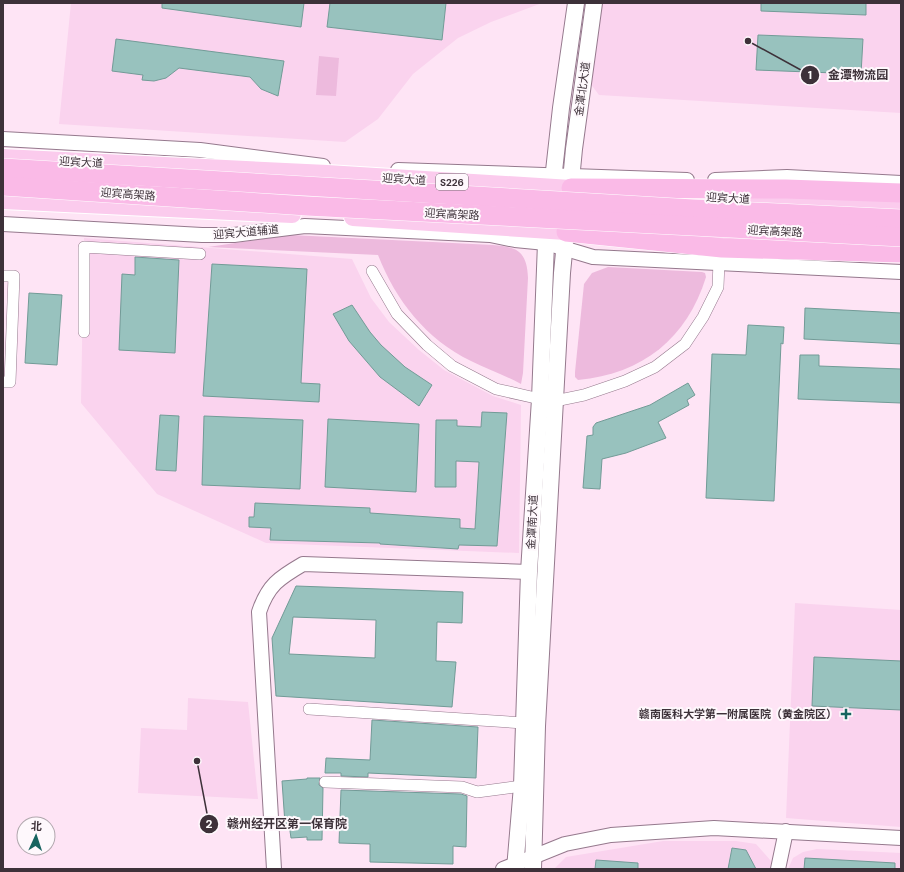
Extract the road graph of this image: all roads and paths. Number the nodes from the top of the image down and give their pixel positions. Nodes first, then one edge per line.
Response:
1 (576, 3) edge
2 (594, 3) edge
3 (3, 139) edge
4 (3, 158) edge
5 (3, 168) edge
6 (562, 181) junction
7 (901, 183) edge
8 (3, 186) edge
9 (901, 193) edge
10 (3, 200) edge
11 (901, 207) edge
12 (901, 219) edge
13 (3, 224) edge
14 (546, 237) junction
15 (901, 237) edge
16 (566, 240) junction
17 (901, 246) edge
18 (901, 253) edge
19 (200, 254) dead end
20 (720, 255) junction
21 (372, 271) dead end
22 (901, 272) edge
23 (3, 276) edge
24 (84, 332) dead end
25 (3, 382) edge
26 (547, 400) junction
27 (529, 572) junction
28 (309, 710) dead end
29 (524, 723) junction
30 (325, 782) dead end
31 (522, 786) junction
32 (786, 831) junction
33 (901, 838) edge
34 (533, 863) edge
35 (511, 867) edge
36 (274, 869) edge
37 (778, 869) edge

1 - 6 main road, 金潭北大道
2 - 6 main road, 金潭北大道
3 - 6 street
4 - 6 main road, 迎宾大道 / S226
5 - 12 highway, 迎宾高架路, bridge
6 - 7 street
6 - 9 highway
6 - 11 main road, 迎宾大道 / S226
6 - 14 main road, 金潭南大道
6 - 16 main road, 金潭南大道
8 - 15 highway, 迎宾高架路, bridge
10 - 14 main road
13 - 14 street, 迎宾大道辅道
14 - 16 main road
14 - 26 main road, 金潭南大道
16 - 17 main road
16 - 20 highway
16 - 26 main road, 金潭南大道
18 - 20 highway
19 - 24 street
20 - 22 street
20 - 26 street
21 - 26 street
23 - 25 street
26 - 27 main road, 金潭南大道
26 - 34 main road, 金潭南大道
27 - 29 main road, 金潭南大道
27 - 36 street
28 - 29 street
29 - 31 main road, 金潭南大道
30 - 31 street
31 - 35 main road, 金潭南大道
32 - 33 street
32 - 34 street
32 - 37 street
34 - 35 street

